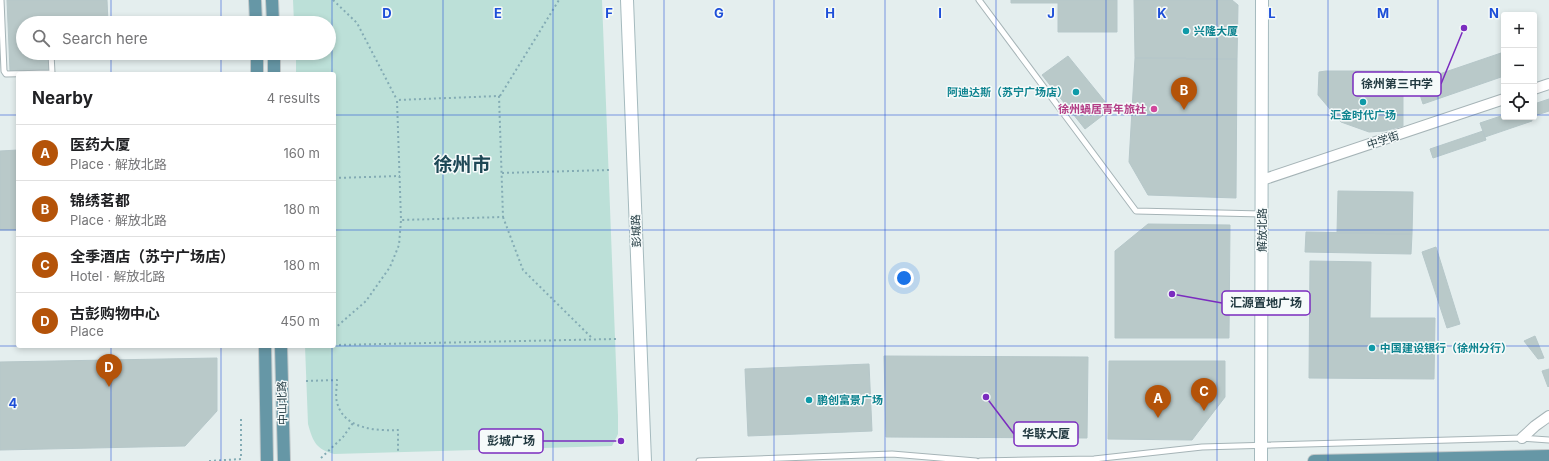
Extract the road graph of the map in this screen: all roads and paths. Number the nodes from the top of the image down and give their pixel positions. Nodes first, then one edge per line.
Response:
1 (1, 0) edge
2 (255, 0) edge
3 (272, 0) edge
4 (333, 0) edge
5 (559, 0) edge
6 (627, 0) edge
7 (979, 0) edge
8 (1262, 0) edge
9 (256, 16) edge
10 (273, 16) edge
11 (51, 60) edge
12 (256, 60) edge
13 (274, 60) edge
14 (52, 72) edge
15 (257, 72) edge
16 (274, 72) edge
17 (16, 74) edge
18 (1549, 84) edge
19 (1537, 88) edge
20 (499, 96) junction
21 (397, 100) junction
22 (1501, 100) edge
23 (609, 170) dead end
24 (502, 173) junction
25 (400, 176) junction
26 (336, 178) edge
27 (1262, 180) junction
28 (1262, 214) junction
29 (503, 217) junction
30 (401, 220) junction
31 (336, 327) edge
32 (593, 339) junction
33 (616, 339) dead end
34 (336, 345) edge
35 (265, 348) edge
36 (281, 348) edge
37 (306, 381) dead end
38 (1549, 416) edge
39 (241, 417) dead end
40 (353, 423) junction
41 (1522, 438) junction
42 (1549, 440) edge
43 (1261, 445) junction
44 (398, 452) dead end
45 (1549, 456) edge
46 (321, 458) dead end
47 (209, 461) edge
48 (267, 461) edge
49 (284, 461) edge
50 (646, 461) edge
51 (699, 461) edge
52 (976, 461) edge
53 (980, 461) edge
54 (1261, 461) edge
55 (1314, 461) edge

1 - 17 lane
2 - 9 main road
3 - 10 main road
4 - 21 path
5 - 20 path
6 - 50 main road, 彭城路
7 - 28 lane
8 - 27 main road, 解放北路
11 - 14 lane
12 - 15 main road
13 - 16 main road
18 - 19 street
20 - 21 path
20 - 24 path
21 - 25 path
22 - 27 street, 中学街
23 - 24 path
24 - 29 path
25 - 26 path
25 - 30 path
27 - 28 main road, 解放北路
28 - 43 main road, 解放北路
29 - 30 path
29 - 32 path
30 - 31 path
32 - 33 path
32 - 34 path
35 - 48 main road, 中山北路
36 - 49 main road, 中山北路
37 - 40 path
38 - 41 street
39 - 47 path
40 - 44 path
40 - 46 path
41 - 42 lane
41 - 43 lane
43 - 53 lane
43 - 54 main road, 解放北路
45 - 55 main road
51 - 52 lane

